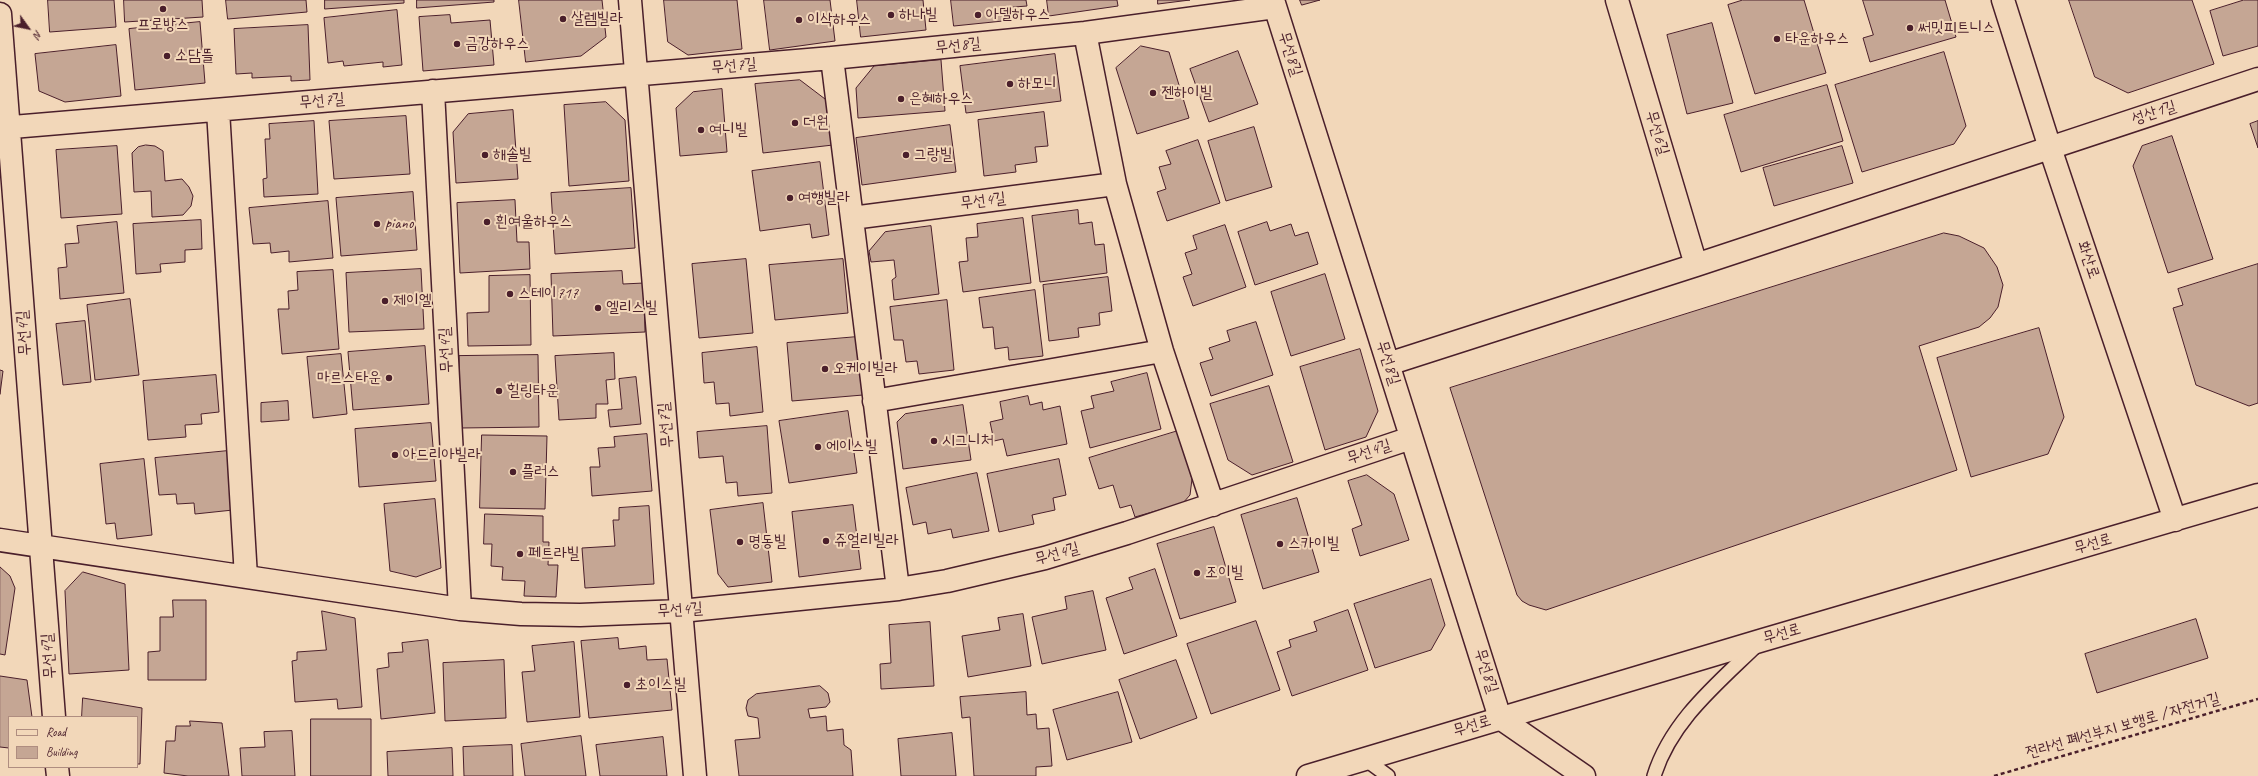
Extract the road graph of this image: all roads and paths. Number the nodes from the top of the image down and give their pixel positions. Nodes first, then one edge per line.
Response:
1 (630, 0) edge
2 (1617, 0) edge
3 (2003, 0) edge
4 (1274, 4) edge
5 (0, 14) edge
6 (1085, 34) junction
7 (832, 58) junction
8 (636, 74) junction
9 (2258, 79) edge
10 (433, 91) junction
11 (218, 110) junction
12 (4, 128) edge
13 (2050, 148) junction
14 (1115, 184) junction
15 (852, 218) junction
16 (1696, 265) junction
17 (1162, 351) junction
18 (1388, 364) junction
19 (874, 400) junction
20 (1412, 438) junction
21 (2258, 495) edge
22 (1213, 505) junction
23 (2175, 520) junction
24 (0, 540) edge
25 (40, 547) junction
26 (246, 577) junction
27 (898, 589) junction
28 (460, 609) junction
29 (681, 611) junction
30 (1762, 640) junction
31 (2258, 699) edge
32 (54, 716) edge
33 (1500, 718) junction
34 (1365, 759) junction
35 (694, 776) edge
36 (1308, 776) edge
37 (1388, 776) edge
38 (1584, 776) edge
39 (1654, 776) edge
40 (1994, 776) edge

1 - 8 street, 무선7길
2 - 16 street, 무선6길
3 - 13 street, 화산로
4 - 6 street, 무선8길
4 - 18 street, 무선8길
5 - 12 street, 무선4길
6 - 7 street, 무선8길
6 - 14 street
7 - 8 street, 무선7길
7 - 15 street
8 - 10 street, 무선7길
8 - 29 street, 무선7길
9 - 13 street, 성산1길
10 - 11 street, 무선7길
10 - 28 street, 무선4길
11 - 12 street, 무선7길
11 - 26 street
12 - 25 street, 무선4길
13 - 16 street, 성산1길
13 - 23 street, 화산로
14 - 15 street, 무선4길
14 - 17 street
15 - 19 street
16 - 18 street, 성산1길
17 - 19 street
17 - 22 street
18 - 20 street, 무선8길
19 - 27 street
20 - 22 street, 무선4길
20 - 33 street, 무선8길
21 - 23 street, 무선로
22 - 27 street, 무선4길
23 - 30 street, 무선로
24 - 25 street, 무선4길
25 - 26 street, 무선4길
25 - 32 street, 무선4길
26 - 28 street, 무선4길
27 - 29 street, 무선4길
28 - 29 street, 무선4길
29 - 35 street, 무선7길
30 - 33 street, 무선로
30 - 39 lane
31 - 40 path, 전라선 폐선부지 보행로 / 자전거길
33 - 34 street, 무선로
33 - 38 street
34 - 36 street, 무선로
34 - 37 lane

